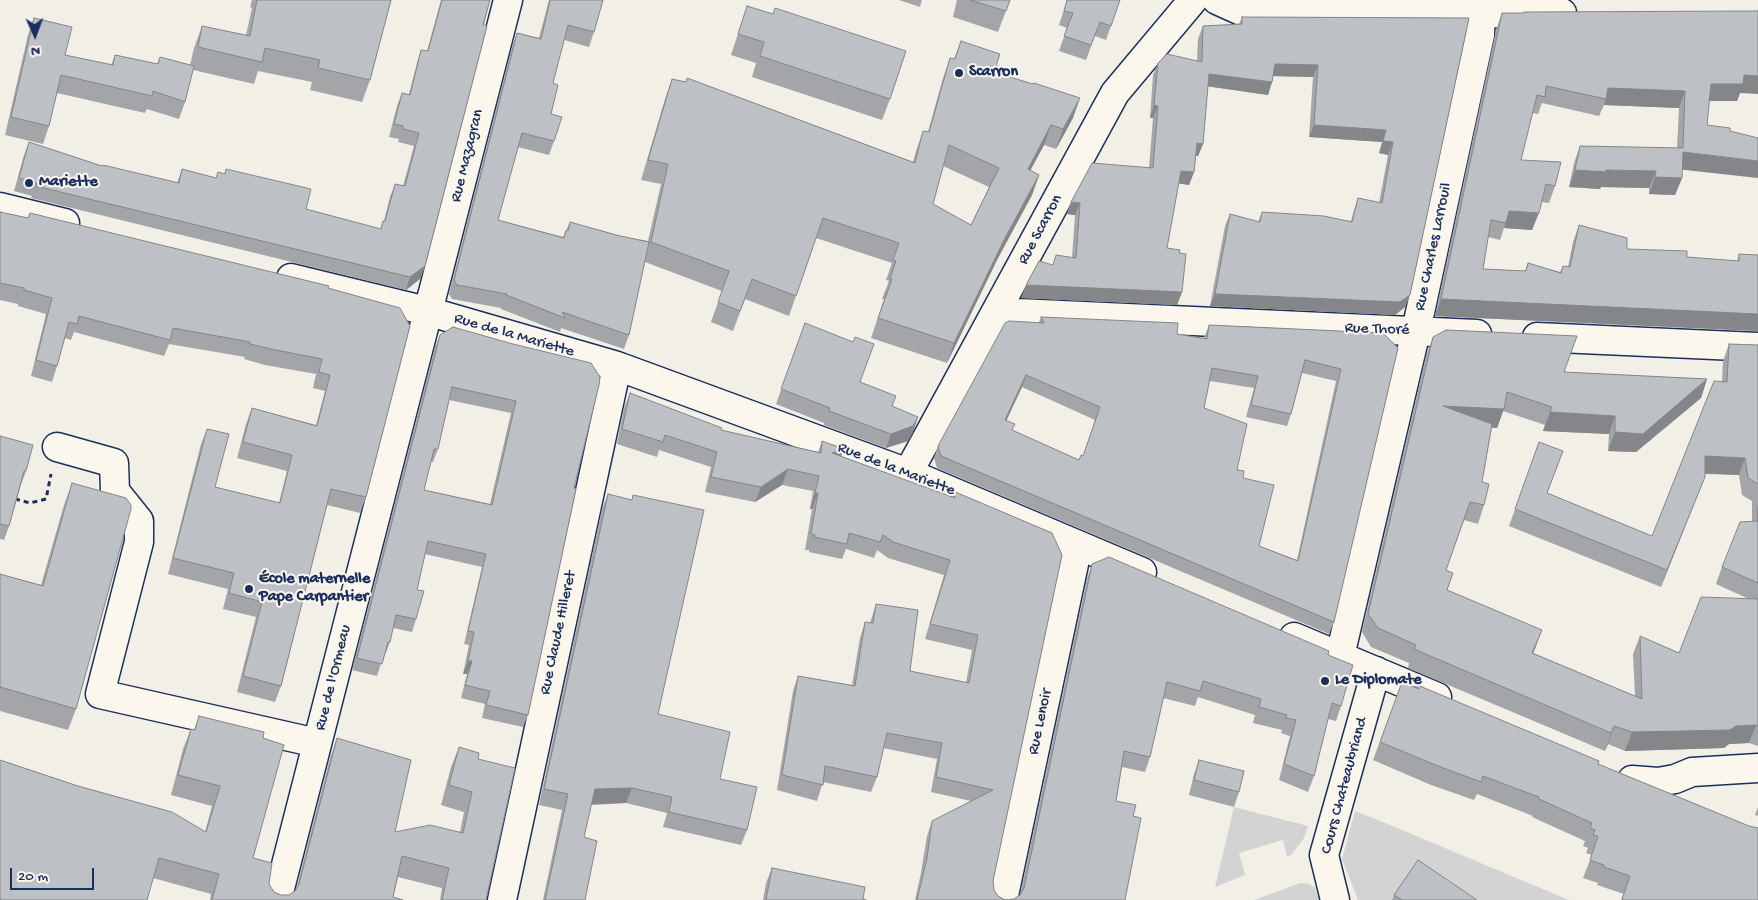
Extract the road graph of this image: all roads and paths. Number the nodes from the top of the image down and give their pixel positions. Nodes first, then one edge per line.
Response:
1 (508, 0) edge
2 (1193, 0) edge
3 (1216, 0) edge
4 (1583, 12) edge
5 (1481, 13) junction
6 (0, 207) edge
7 (87, 228) edge
8 (271, 273) edge
9 (427, 311) junction
10 (996, 312) junction
11 (1416, 331) junction
12 (1758, 347) edge
13 (617, 366) junction
14 (57, 447) joint
15 (908, 473) junction
16 (15, 499) edge
17 (1078, 545) junction
18 (1160, 580) edge
19 (1271, 627) edge
20 (1340, 656) junction
21 (1376, 671) junction
22 (1459, 707) edge
23 (318, 743) junction
24 (1758, 768) edge
25 (1683, 802) edge
26 (278, 900) edge
27 (502, 900) edge
28 (1004, 900) edge
29 (1334, 900) edge

1 - 9 street, Rue Mazagran
2 - 10 street, Rue Scarron
3 - 5 street
4 - 5 street
5 - 11 street, Rue Charles Larrouil
6 - 7 street
8 - 9 street, Rue de la Mariette
9 - 13 street, Rue de la Mariette
9 - 23 street, Rue de l'Ormeau
10 - 11 street, Rue Thoré
10 - 15 street, Rue Scarron
11 - 12 street, Rue Thoré
11 - 20 street, Rue Charles Larrouil
13 - 15 street, Rue de la Mariette
13 - 27 street, Rue Claude Hilleret
14 - 16 path
14 - 23 street
15 - 17 street, Rue de la Mariette
17 - 18 street, Rue de la Mariette
17 - 28 street, Rue Lenoir
19 - 20 street
20 - 21 street
21 - 22 street
21 - 29 street, Cours Chateaubriand
23 - 26 street, Rue de l'Ormeau
24 - 25 street

